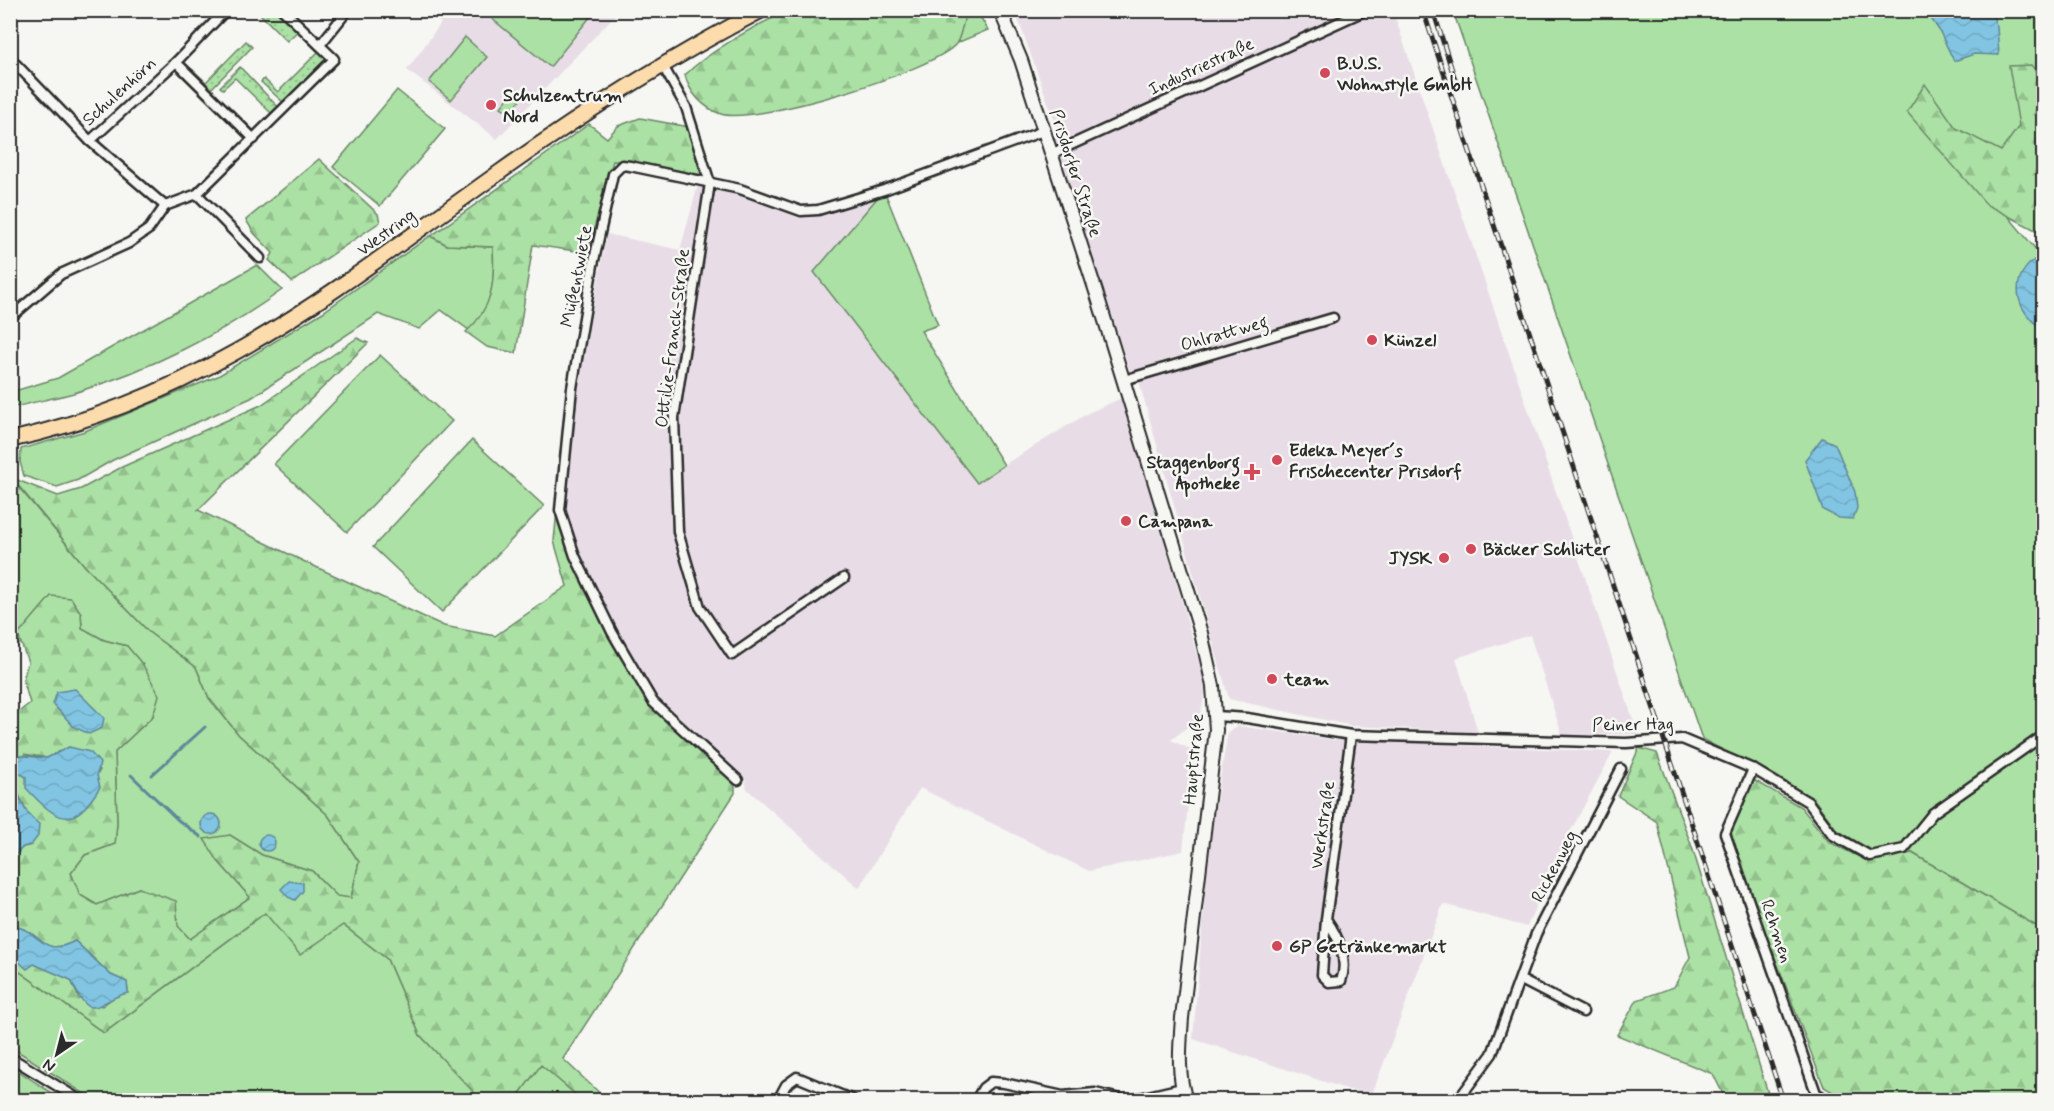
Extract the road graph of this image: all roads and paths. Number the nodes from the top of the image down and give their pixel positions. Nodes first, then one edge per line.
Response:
1 (226, 10) edge
2 (283, 10) edge
3 (348, 10) edge
4 (762, 10) edge
5 (995, 10) edge
6 (1000, 10) edge
7 (1366, 10) edge
8 (1009, 31) junction
9 (320, 45) junction
10 (10, 58) edge
11 (176, 62) junction
12 (663, 66) junction
13 (1043, 131) junction
14 (254, 139) junction
15 (90, 141) junction
16 (1051, 154) junction
17 (710, 183) junction
18 (197, 194) junction
19 (165, 206) junction
20 (260, 258) dead end
21 (10, 318) edge
22 (1333, 318) dead end
23 (1107, 326) joint
24 (1124, 380) junction
25 (10, 440) edge
26 (843, 578) dead end
27 (1216, 716) junction
28 (1351, 735) junction
29 (2043, 735) edge
30 (1621, 769) dead end
31 (1753, 769) junction
32 (738, 780) dead end
33 (1326, 919) junction
34 (1521, 980) junction
35 (1583, 1012) dead end
36 (10, 1058) edge
37 (1182, 1088) junction
38 (80, 1101) edge
39 (778, 1101) edge
40 (853, 1101) edge
41 (976, 1101) edge
42 (1124, 1101) edge
43 (1131, 1101) edge
44 (1186, 1101) edge
45 (1458, 1101) edge
46 (1827, 1101) edge

1 - 11 street, Schulenhörn
2 - 9 street
3 - 9 street
4 - 12 main road, Westring
5 - 8 main road, Prisdorfer Straße
6 - 8 main road, Prisdorfer Straße
7 - 16 street, Industriestraße
8 - 13 main road, Prisdorfer Straße
9 - 14 street
10 - 15 street, Schulenhörn
11 - 14 street
11 - 15 street, Schulenhörn
12 - 17 street, Ottilie-Franck-Straße
12 - 25 main road, Westring
13 - 16 main road, Prisdorfer Straße
13 - 17 street, Müßentwiete
14 - 18 street
15 - 19 street
16 - 23 main road, Prisdorfer Straße
17 - 26 street, Ottilie-Franck-Straße
17 - 32 street, Müßentwiete
18 - 19 street
18 - 20 street
19 - 21 street
22 - 24 street, Ohlrattweg
23 - 24 main road, Hauptstraße
24 - 27 main road, Hauptstraße
27 - 28 street, Peiner Hag
27 - 37 main road, Hauptstraße
28 - 31 street, Peiner Hag
28 - 33 street, Werkstraße
29 - 31 street, Peiner Hag
30 - 34 street, Rickenweg
31 - 46 street, Rehmen
33 - 33 street, Werkstraße
34 - 35 street
34 - 45 street, Rickenweg
36 - 38 street
37 - 43 street
37 - 44 main road, Hauptstraße
39 - 40 street
41 - 42 street

